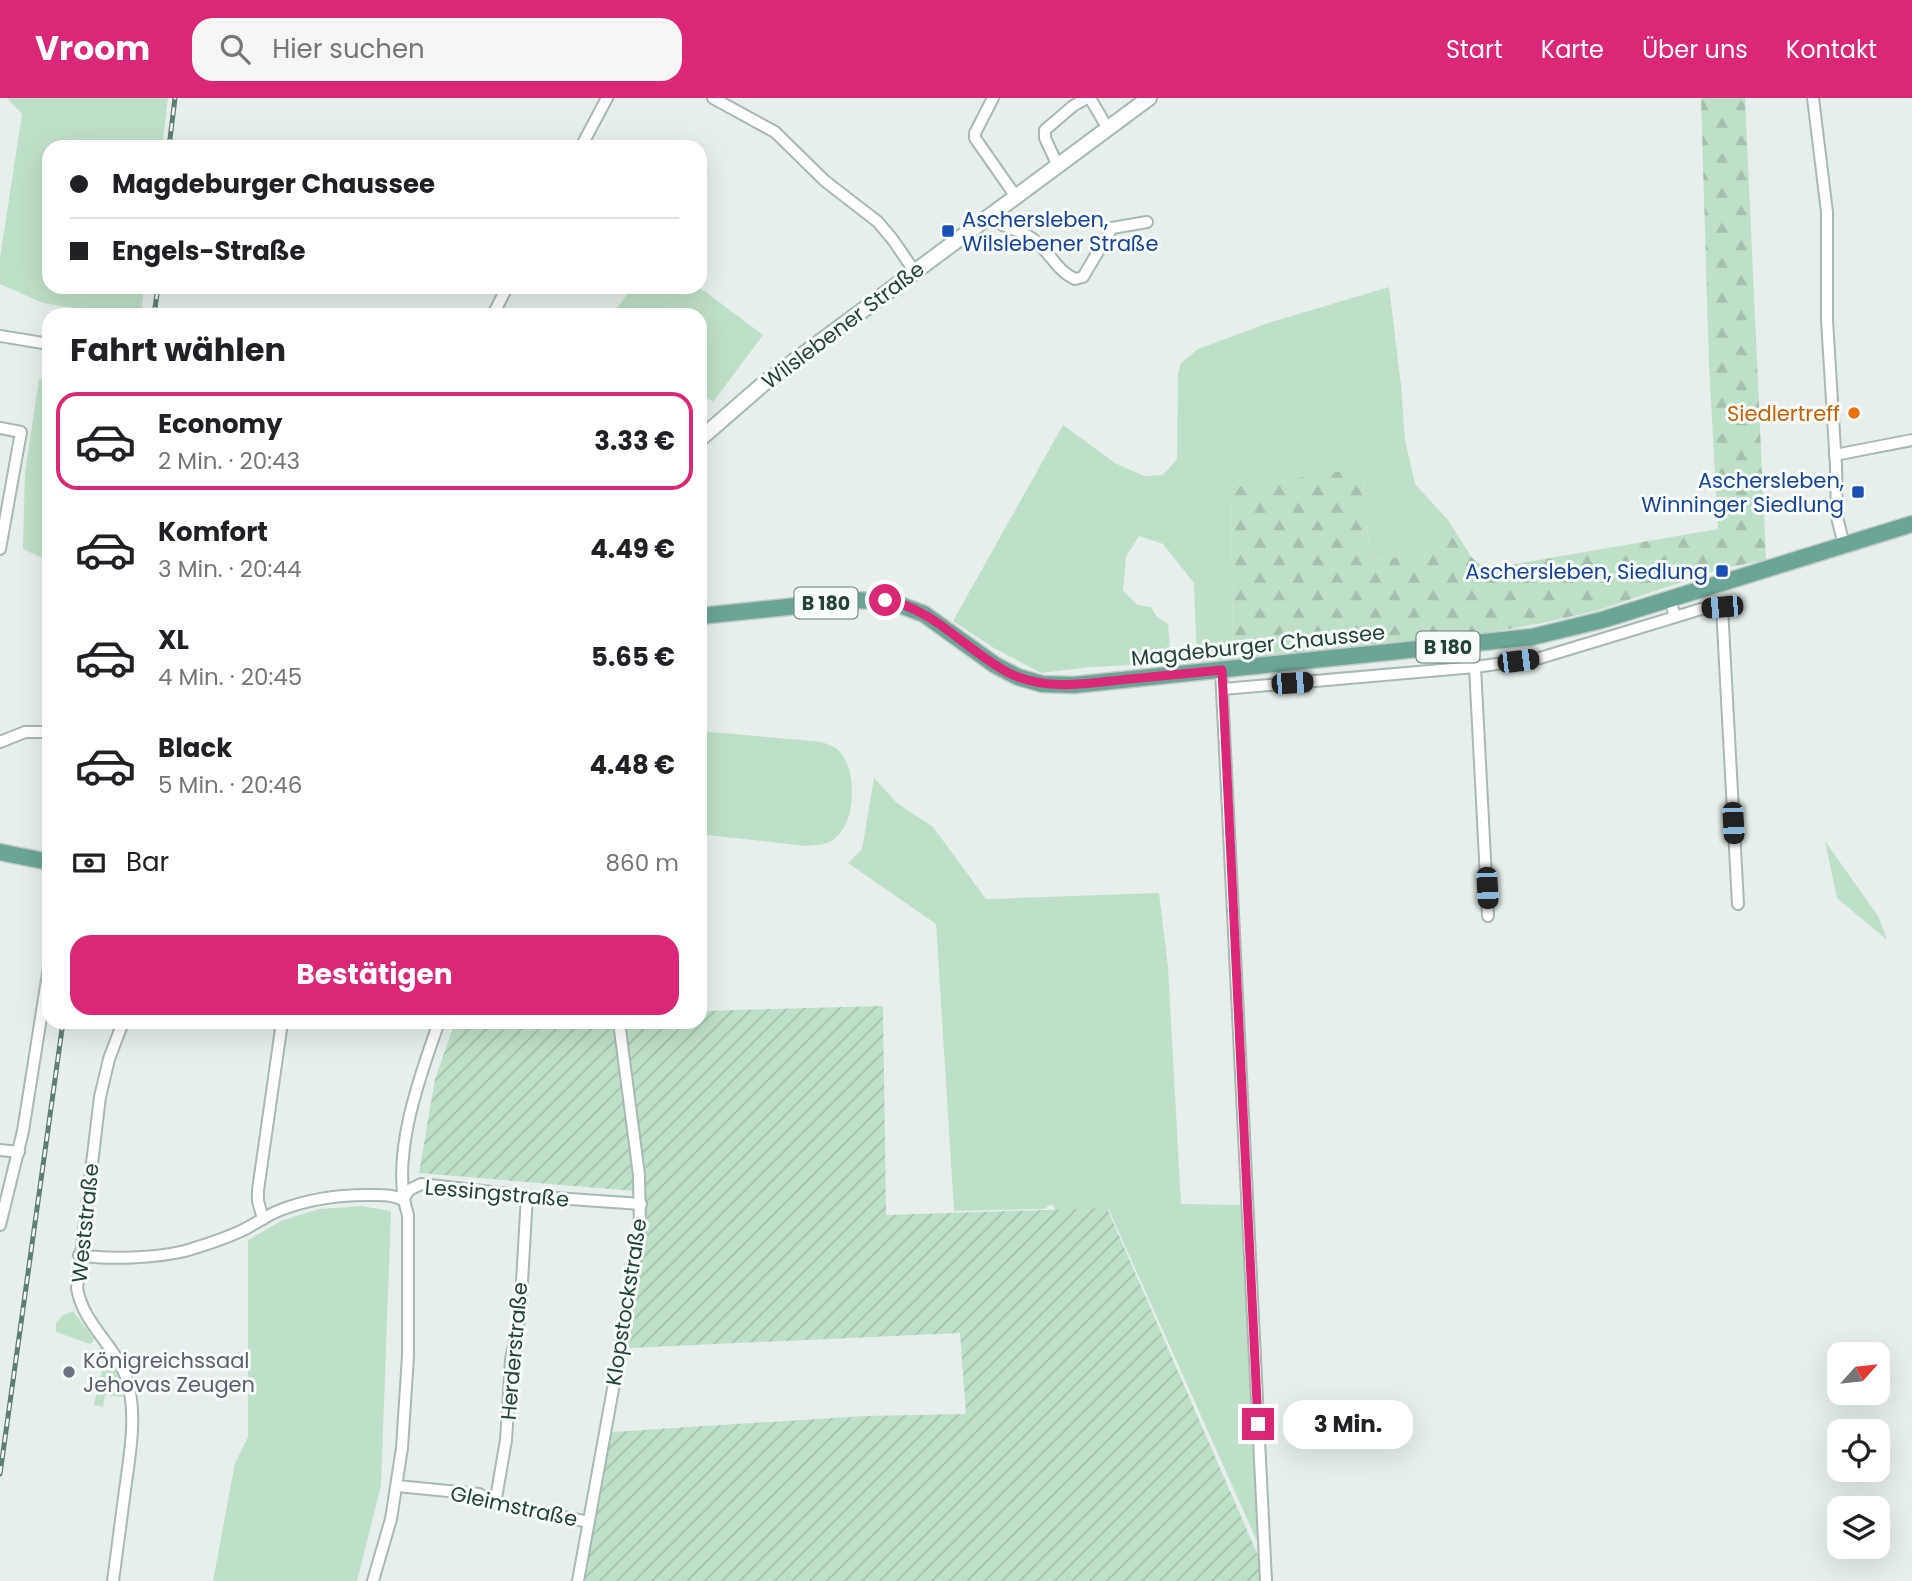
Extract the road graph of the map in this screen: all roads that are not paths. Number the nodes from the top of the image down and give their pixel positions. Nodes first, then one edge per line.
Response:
1 (607, 98) edge
2 (713, 98) edge
3 (993, 98) edge
4 (1089, 98) edge
5 (1149, 98) edge
6 (1813, 98) edge
7 (1112, 127) junction
8 (585, 140) edge
9 (1058, 166) junction
10 (1016, 197) junction
11 (991, 216) junction
12 (1147, 222) dead end
13 (915, 272) junction
14 (0, 336) edge
15 (42, 343) edge
16 (0, 428) edge
17 (707, 432) edge
18 (1912, 440) edge
19 (1835, 455) junction
20 (1912, 524) edge
21 (1844, 545) junction
22 (0, 549) edge
23 (1670, 599) junction
24 (707, 615) edge
25 (1675, 617) junction
26 (1475, 667) junction
27 (1222, 670) junction
28 (1223, 689) junction
29 (42, 732) edge
30 (0, 742) edge
31 (0, 852) edge
32 (42, 861) edge
33 (1738, 904) dead end
34 (1488, 916) dead end
35 (42, 1010) edge
36 (120, 1029) edge
37 (281, 1029) edge
38 (436, 1029) edge
39 (620, 1029) edge
40 (0, 1150) edge
41 (19, 1152) junction
42 (527, 1196) junction
43 (403, 1200) junction
44 (640, 1204) junction
45 (263, 1219) junction
46 (0, 1225) edge
47 (79, 1255) junction
48 (397, 1486) junction
49 (495, 1504) junction
50 (589, 1522) junction
51 (113, 1581) edge
52 (373, 1581) edge
53 (578, 1581) edge
54 (1266, 1581) edge

1 - 8 street
2 - 13 street
3 - 10 street
4 - 7 street
4 - 9 street
5 - 7 street, Wilslebener Straße
6 - 19 street
7 - 9 street, Wilslebener Straße
9 - 10 street, Wilslebener Straße
10 - 11 street, Wilslebener Straße
11 - 12 street
11 - 13 street, Wilslebener Straße
13 - 17 street, Wilslebener Straße
14 - 15 street
16 - 22 street
18 - 19 street
19 - 21 street
20 - 21 main road, Magdeburger Chaussee / B 180
21 - 23 main road, Magdeburger Chaussee / B 180
23 - 25 street
23 - 27 main road, Magdeburger Chaussee / B 180
24 - 27 main road, Magdeburger Chaussee / B 180
25 - 26 street
25 - 33 street
26 - 28 street
26 - 34 street
27 - 28 street
28 - 54 street
29 - 30 street
31 - 32 main road
35 - 41 street
36 - 47 street, Weststraße
37 - 45 street
38 - 43 street
39 - 44 street, Klopstockstraße
40 - 41 street
41 - 46 street
42 - 43 street, Lessingstraße
42 - 44 street, Lessingstraße
42 - 49 street, Herderstraße
43 - 45 street, Lessingstraße
43 - 48 street
44 - 50 street, Klopstockstraße
45 - 47 street, Lessingstraße
47 - 51 street, Weststraße
48 - 49 street, Gleimstraße
48 - 52 street
49 - 50 street, Gleimstraße
50 - 53 street, Klopstockstraße

